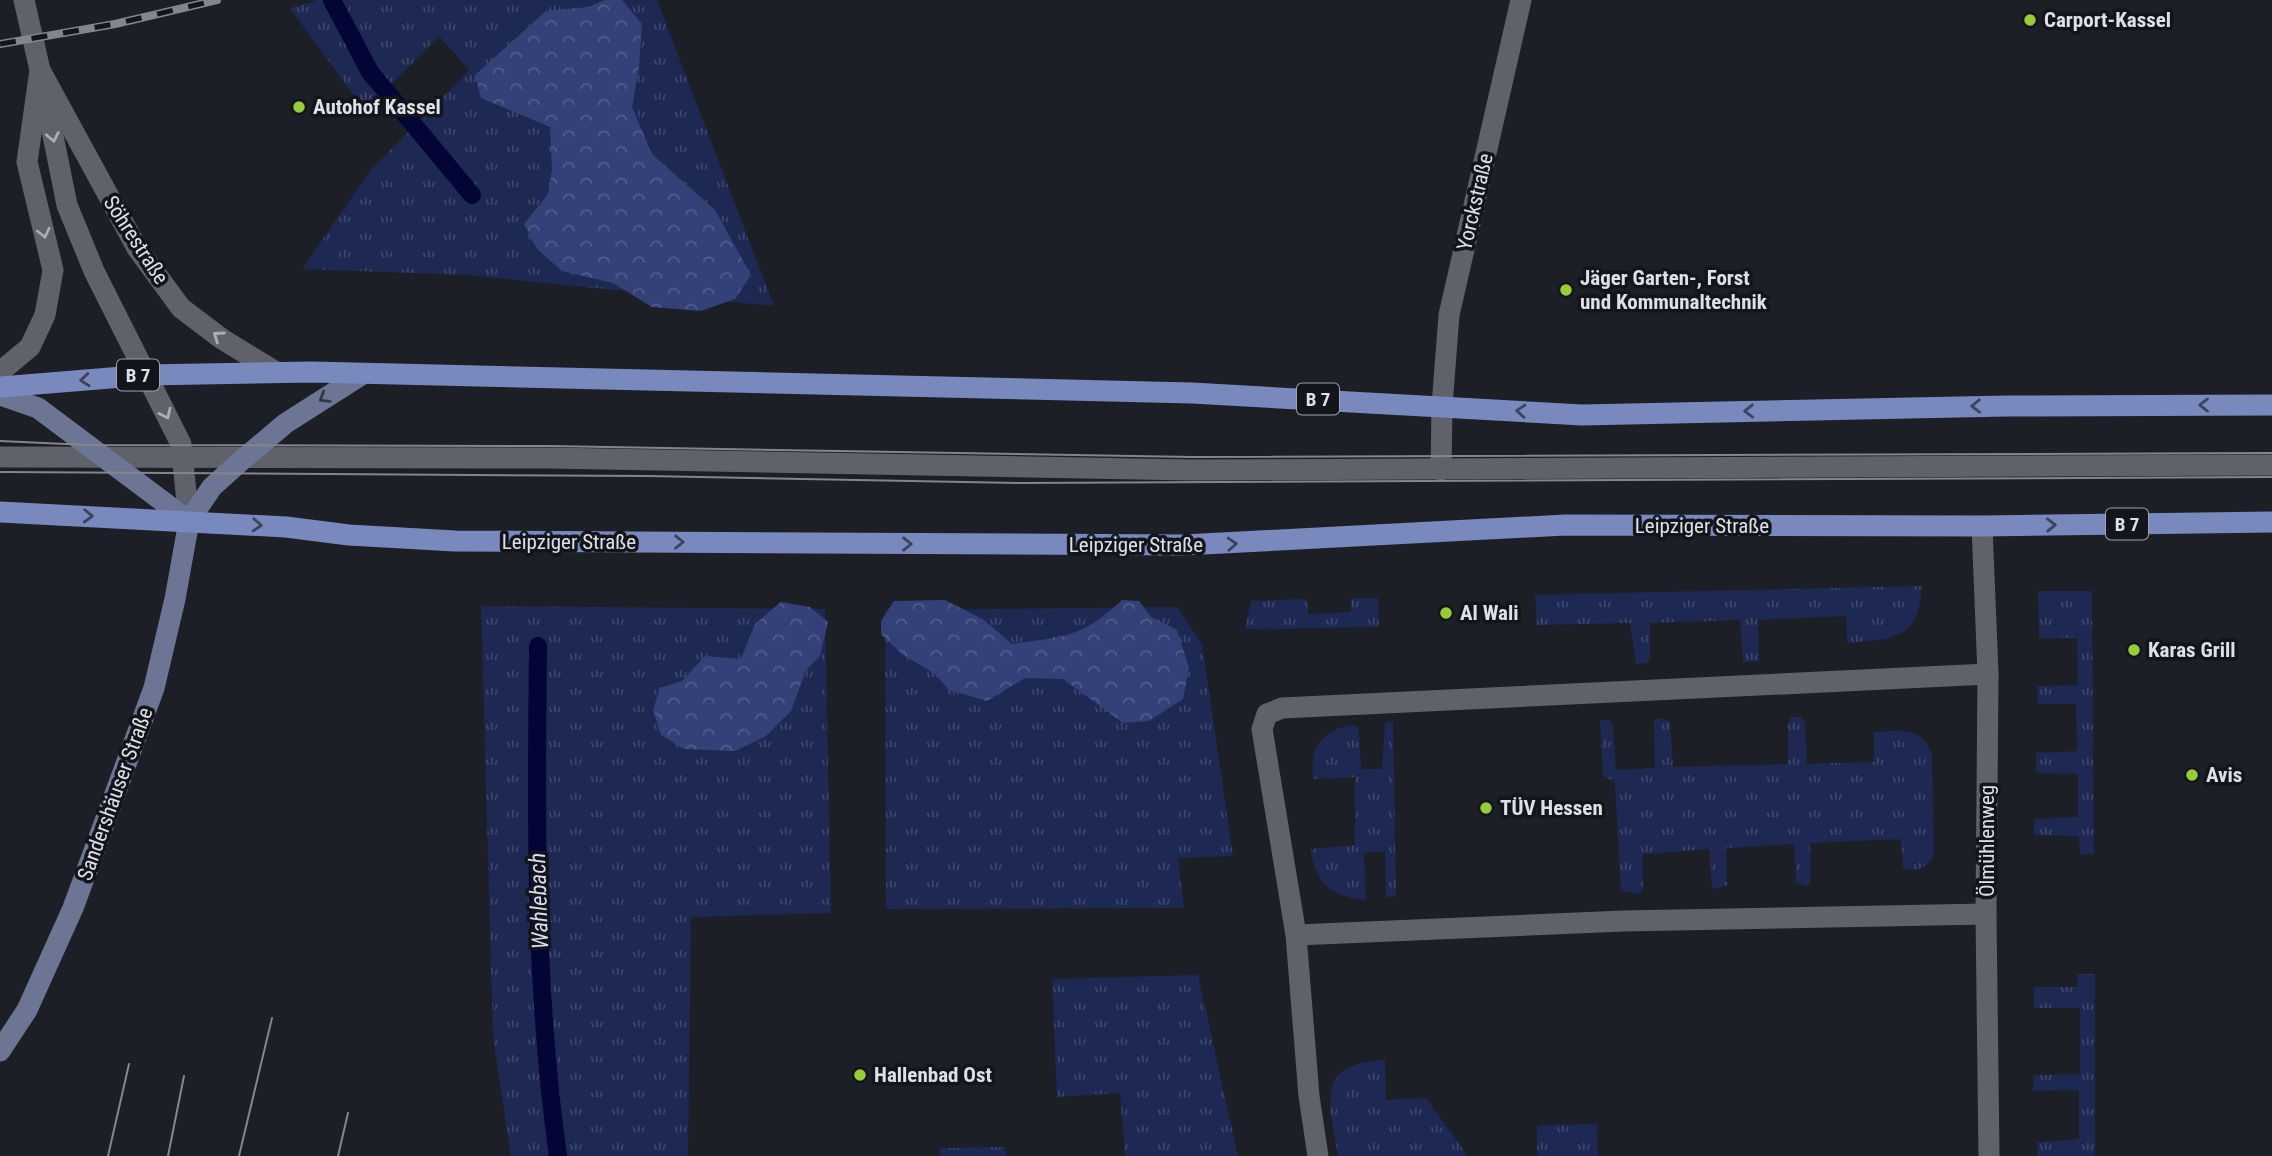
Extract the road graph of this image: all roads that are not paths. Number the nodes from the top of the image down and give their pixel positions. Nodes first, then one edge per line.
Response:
1 (24, 0) edge
2 (1521, 0) edge
3 (40, 70) junction
4 (0, 372) edge
5 (276, 372) junction
6 (147, 374) junction
7 (363, 374) junction
8 (0, 387) edge
9 (0, 395) edge
10 (2272, 405) edge
11 (1442, 406) junction
12 (0, 457) edge
13 (104, 457) junction
14 (181, 458) junction
15 (246, 458) junction
16 (2272, 465) edge
17 (1441, 470) junction
18 (0, 512) edge
19 (189, 522) junction
20 (2272, 522) edge
21 (1982, 526) junction
22 (1988, 674) junction
23 (1986, 914) junction
24 (1296, 935) junction
25 (0, 1051) edge
26 (1318, 1156) edge
27 (1989, 1156) edge

1 - 3 street, Söhrestraße
2 - 11 street, Yorckstraße
3 -> 4 street, Söhrestraße
5 -> 3 street, Söhrestraße
3 -> 6 street
5 - 6 main road, B 7
5 - 7 main road, B 7
6 -> 8 main road, B 7
6 -> 14 street
7 - 11 main road, B 7
7 -> 15 main road, Sandershäuser Straße
9 - 13 main road
10 -> 11 main road, B 7
11 - 17 street, Yorckstraße
12 - 13 street
13 - 14 street
13 - 19 main road
14 - 15 street
14 - 19 street
15 - 17 street
15 - 19 main road, Sandershäuser Straße
16 - 17 street
18 -> 19 main road, Leipziger Straße / B 7
19 -> 21 main road, Leipziger Straße / B 7
19 - 25 main road, Sandershäuser Straße
21 -> 20 main road, Leipziger Straße / B 7
21 - 22 street, Ölmühlenweg
22 - 23 street, Ölmühlenweg
22 - 24 street
23 - 24 street
23 - 27 street, Ölmühlenweg
24 - 26 street

